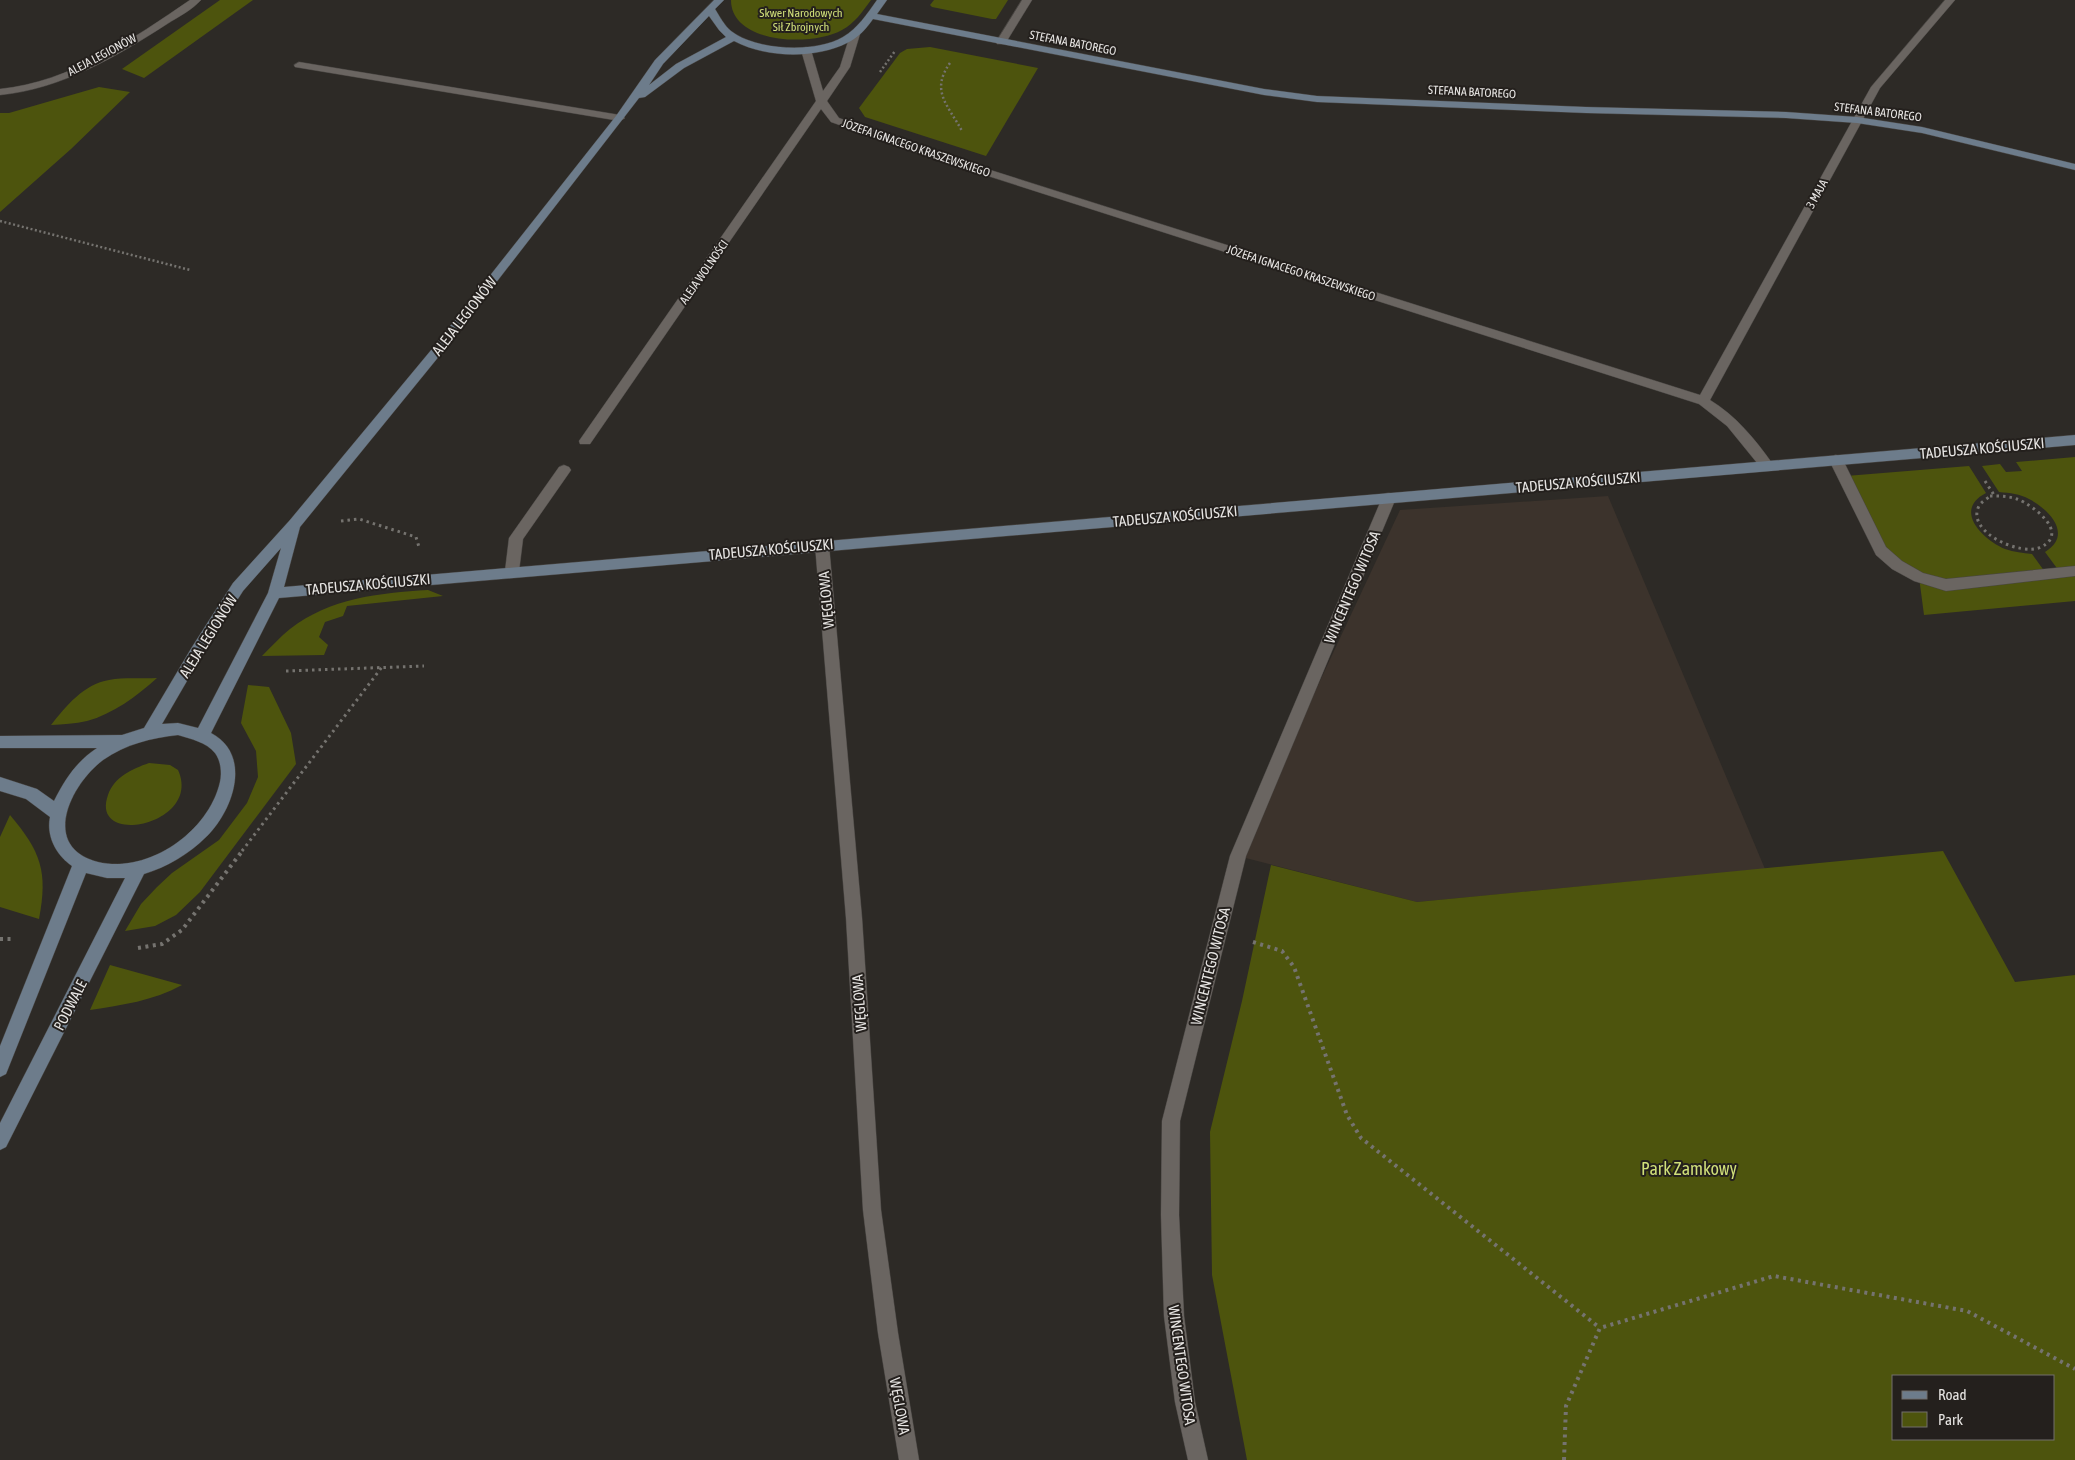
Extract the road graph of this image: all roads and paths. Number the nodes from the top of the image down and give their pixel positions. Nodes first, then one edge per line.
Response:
1 (196, 0) edge
2 (718, 0) edge
3 (882, 0) edge
4 (1027, 0) edge
5 (1950, 0) edge
6 (711, 10) junction
7 (871, 16) junction
8 (855, 34) junction
9 (733, 37) junction
10 (1001, 42) junction
11 (806, 50) junction
12 (896, 51) dead end
13 (954, 57) dead end
14 (300, 65) dead end
15 (880, 72) dead end
16 (0, 92) edge
17 (821, 101) junction
18 (630, 104) junction
19 (620, 118) junction
20 (1857, 120) junction
21 (964, 134) dead end
22 (2075, 167) edge
23 (0, 221) edge
24 (190, 270) dead end
25 (1703, 402) junction
26 (2075, 440) edge
27 (585, 442) dead end
28 (1836, 460) junction
29 (1767, 466) junction
30 (564, 470) dead end
31 (2001, 496) joint
32 (1389, 498) junction
33 (340, 521) dead end
34 (295, 524) junction
35 (822, 545) junction
36 (421, 555) dead end
37 (512, 571) junction
38 (2075, 571) edge
39 (275, 593) junction
40 (424, 666) dead end
41 (382, 667) junction
42 (286, 672) dead end
43 (150, 731) junction
44 (202, 735) junction
45 (122, 741) junction
46 (0, 742) edge
47 (0, 784) edge
48 (58, 815) junction
49 (81, 865) junction
50 (138, 869) junction
51 (1219, 932) junction
52 (0, 938) edge
53 (13, 940) dead end
54 (130, 948) dead end
55 (0, 1068) edge
56 (0, 1141) edge
57 (1600, 1328) junction
58 (2075, 1369) edge
59 (909, 1460) edge
60 (1198, 1460) edge
61 (1564, 1460) edge

1 - 16 street, ALEJA LEGIONÓW
2 - 6 street, ALEJA LEGIONÓW
3 - 7 street
4 - 10 street
5 - 20 street, 3 MAJA
6 - 9 street
6 - 18 street, ALEJA LEGIONÓW
7 - 8 street
7 - 10 street, STEFANA BATOREGO
8 - 11 street
8 - 17 street, ALEJA WOLNOŚCI
9 - 11 street
9 - 18 street, ALEJA LEGIONÓW
10 - 20 street, STEFANA BATOREGO
11 - 17 street
12 - 15 path
13 - 21 path
14 - 19 street
17 - 25 street, JÓZEFA IGNACEGO KRASZEWSKIEGO
17 - 27 street, ALEJA WOLNOŚCI
18 - 19 street, ALEJA LEGIONÓW
19 - 34 street, ALEJA LEGIONÓW
20 - 22 street, STEFANA BATOREGO
20 - 25 street, 3 MAJA
23 - 24 path
25 - 29 street, JÓZEFA IGNACEGO KRASZEWSKIEGO
26 - 28 street, TADEUSZA KOŚCIUSZKI
28 - 29 street, TADEUSZA KOŚCIUSZKI
28 - 38 street
29 - 32 street, TADEUSZA KOŚCIUSZKI
30 - 37 street
31 - 31 path
32 - 35 street, TADEUSZA KOŚCIUSZKI
32 - 51 street, WINCENTEGO WITOSA
33 - 36 path
34 - 39 street, ALEJA LEGIONÓW
34 - 43 street, ALEJA LEGIONÓW
35 - 37 street, TADEUSZA KOŚCIUSZKI
35 - 59 street, WĘGLOWA
37 - 39 street, TADEUSZA KOŚCIUSZKI
39 - 44 street, ALEJA LEGIONÓW
40 - 41 path
41 - 42 path
41 - 54 path
43 - 44 street
43 - 45 street
44 - 50 street
45 - 46 street
45 - 48 street
47 - 48 street
48 - 49 street
49 - 50 street
49 - 55 street
50 - 56 street, PODWALE
51 - 57 path
51 - 60 street, WINCENTEGO WITOSA
52 - 53 path
57 - 58 path
57 - 61 path

